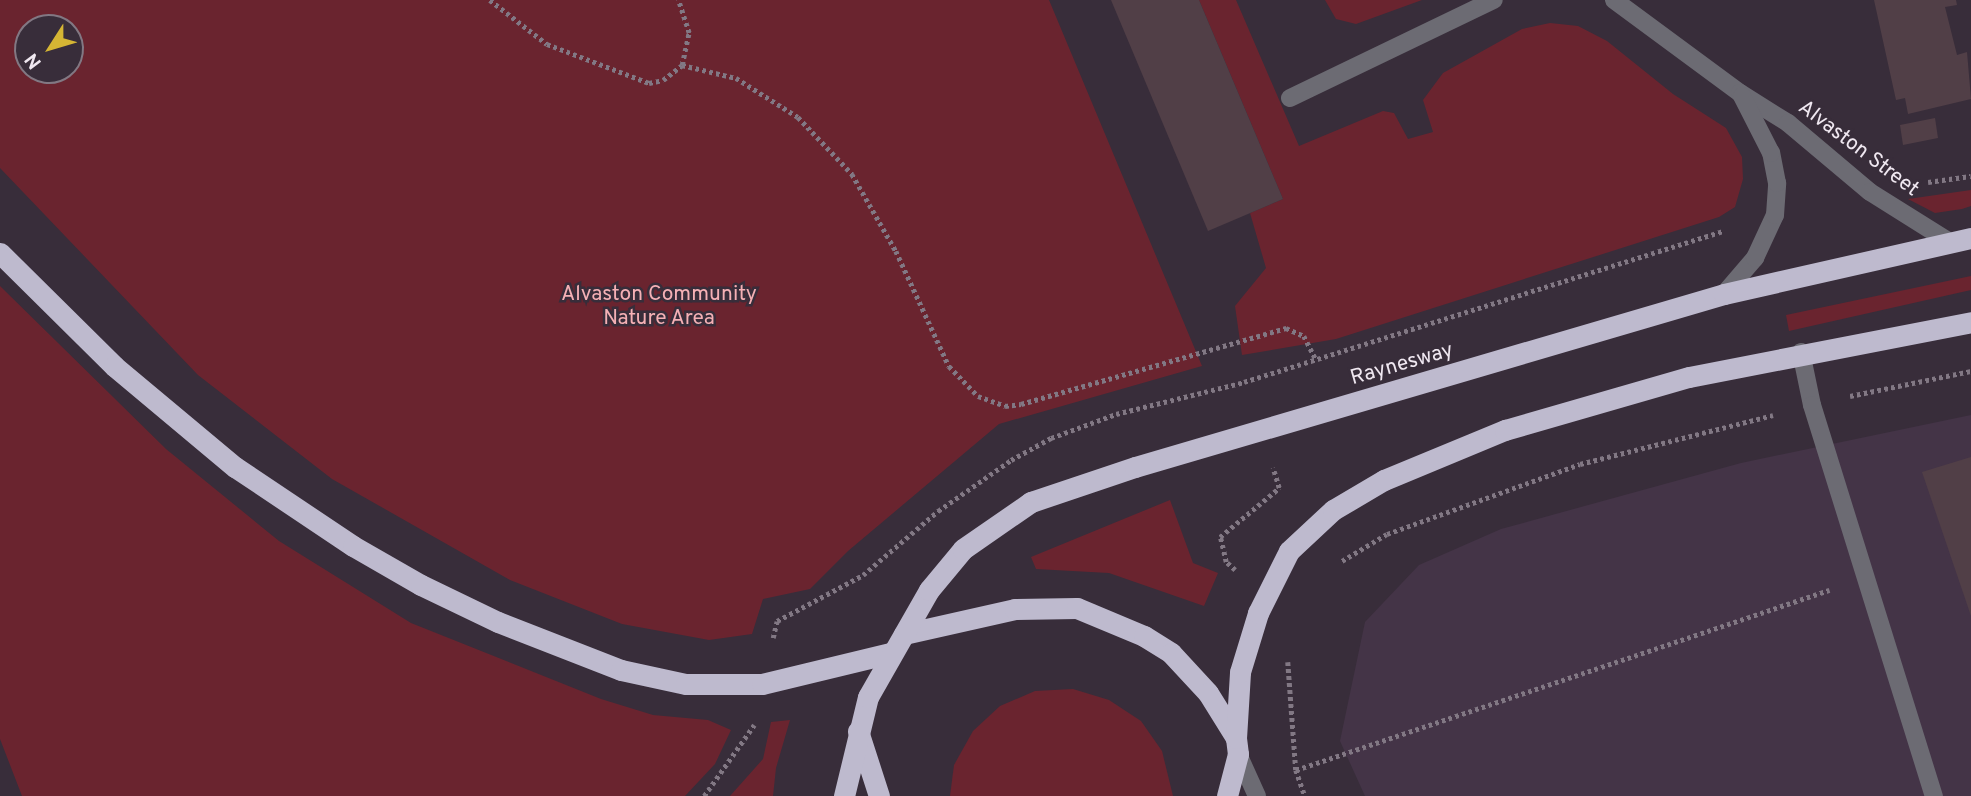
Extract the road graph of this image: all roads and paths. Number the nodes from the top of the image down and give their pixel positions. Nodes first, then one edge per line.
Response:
1 (490, 0) edge
2 (678, 0) edge
3 (1494, 0) edge
4 (1615, 0) edge
5 (682, 65) junction
6 (1740, 93) junction
7 (1290, 98) dead end
8 (1971, 238) edge
9 (1948, 242) junction
10 (0, 253) edge
11 (1724, 294) junction
12 (1971, 322) edge
13 (1801, 352) junction
14 (1315, 358) dead end
15 (1971, 371) edge
16 (1812, 405) junction
17 (1332, 567) dead end
18 (1869, 577) junction
19 (904, 634) junction
20 (890, 653) junction
21 (1289, 653) dead end
22 (857, 728) junction
23 (1237, 746) junction
24 (1296, 770) junction
25 (844, 796) edge
26 (879, 796) edge
27 (1227, 796) edge
28 (1256, 796) edge
29 (1306, 796) edge
30 (1934, 796) edge

1 - 5 path
2 - 5 path
3 - 7 street
4 - 6 street, Alvaston Street
5 - 14 path
6 - 9 street, Alvaston Street
6 - 11 street, Alvaston Street
8 - 9 highway, Raynesway
9 - 11 highway, Raynesway
10 - 20 highway
11 - 19 highway, Raynesway
12 - 13 highway
13 - 16 street
13 - 23 highway
15 - 16 path
16 - 17 path
16 - 18 street
18 - 24 path
18 - 30 street
19 - 20 highway, Raynesway
19 - 23 highway
20 - 22 highway, Raynesway
21 - 24 path
22 - 25 highway
22 - 26 highway
23 - 27 highway
23 - 28 street
24 - 29 path

